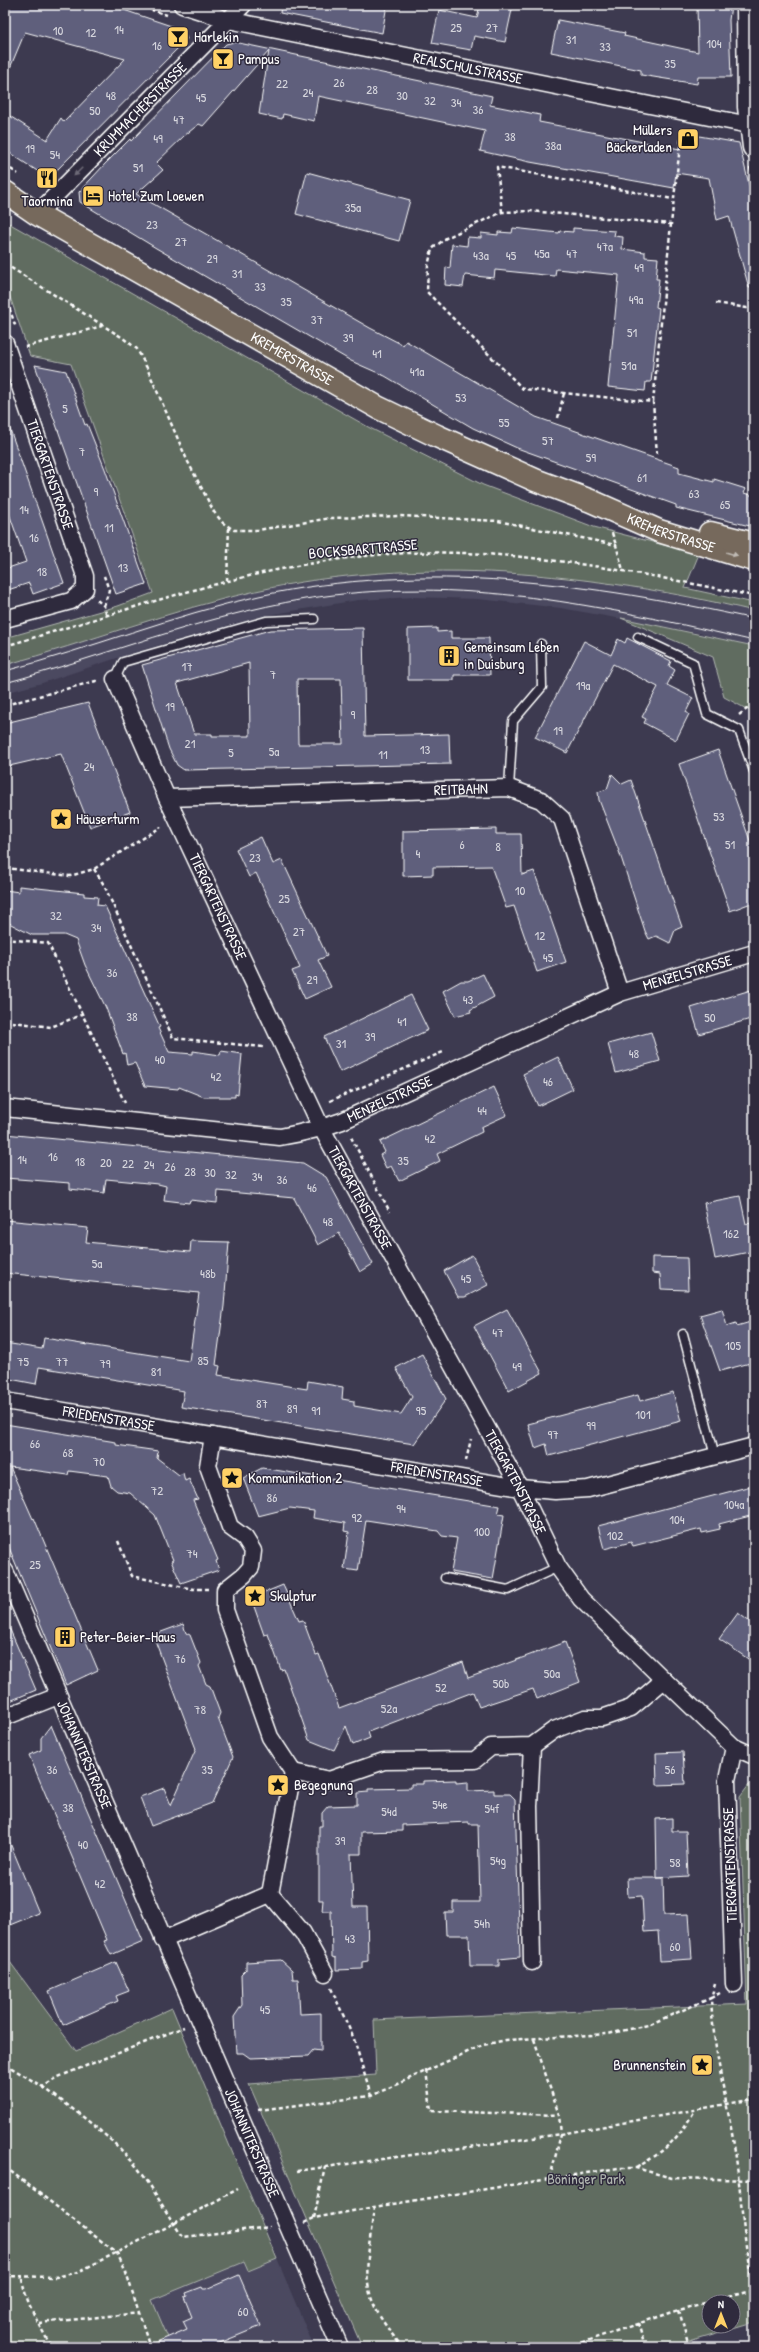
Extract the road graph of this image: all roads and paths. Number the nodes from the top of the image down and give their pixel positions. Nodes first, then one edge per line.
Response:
1 (182, 5) edge
2 (243, 5) edge
3 (748, 5) edge
4 (228, 20) junction
5 (752, 126) edge
6 (682, 128) dead end
7 (754, 147) edge
8 (5, 164) edge
9 (23, 177) dead end
10 (5, 192) edge
11 (673, 199) junction
12 (502, 212) junction
13 (37, 214) junction
14 (671, 224) junction
15 (5, 264) edge
16 (716, 303) dead end
17 (754, 306) edge
18 (102, 326) junction
19 (5, 343) edge
20 (22, 347) dead end
21 (564, 393) junction
22 (653, 402) junction
23 (558, 418) dead end
24 (657, 454) dead end
25 (591, 500) junction
26 (229, 526) junction
27 (754, 544) edge
28 (754, 560) edge
29 (623, 570) junction
30 (227, 581) junction
31 (754, 596) edge
32 (5, 619) edge
33 (314, 619) dead end
34 (638, 637) dead end
35 (541, 644) dead end
36 (5, 646) edge
37 (115, 679) joint
38 (100, 688) dead end
39 (5, 705) edge
40 (754, 707) edge
41 (747, 709) dead end
42 (754, 772) edge
43 (509, 788) junction
44 (167, 798) junction
45 (159, 819) dead end
46 (5, 868) edge
47 (94, 869) junction
48 (5, 939) edge
49 (754, 953) edge
50 (620, 993) junction
51 (82, 1015) junction
52 (5, 1021) edge
53 (266, 1047) dead end
54 (125, 1103) dead end
55 (5, 1108) edge
56 (322, 1129) junction
57 (349, 1134) dead end
58 (394, 1218) dead end
59 (683, 1334) dead end
60 (5, 1401) edge
61 (213, 1436) junction
62 (471, 1438) dead end
63 (754, 1446) edge
64 (715, 1456) junction
65 (473, 1464) dead end
66 (520, 1488) junction
67 (118, 1541) dead end
68 (558, 1567) junction
69 (5, 1571) edge
70 (445, 1578) dead end
71 (225, 1590) junction
72 (664, 1680) junction
73 (58, 1696) junction
74 (5, 1717) edge
75 (532, 1746) junction
76 (734, 1747) junction
77 (754, 1756) edge
78 (294, 1772) junction
79 (270, 1894) junction
80 (163, 1940) junction
81 (532, 1962) dead end
82 (324, 1972) joint
83 (717, 1977) dead end
84 (734, 1984) joint
85 (711, 1998) junction
86 (199, 2021) junction
87 (534, 2039) junction
88 (5, 2064) edge
89 (426, 2070) junction
90 (43, 2087) junction
91 (371, 2096) junction
92 (754, 2099) edge
93 (728, 2105) junction
94 (256, 2110) dead end
95 (694, 2111) junction
96 (559, 2115) junction
97 (561, 2134) junction
98 (324, 2167) junction
99 (5, 2168) edge
100 (636, 2168) junction
101 (297, 2171) dead end
102 (550, 2178) junction
103 (739, 2180) junction
104 (754, 2180) edge
105 (238, 2189) dead end
106 (374, 2207) junction
107 (314, 2218) junction
108 (304, 2223) dead end
109 (174, 2224) junction
110 (271, 2227) dead end
111 (117, 2253) junction
112 (5, 2276) edge
113 (22, 2278) junction
114 (754, 2290) edge
115 (679, 2310) junction
116 (140, 2313) junction
117 (39, 2323) junction
118 (638, 2323) junction
119 (51, 2347) edge
120 (150, 2347) edge
121 (340, 2347) edge
122 (402, 2347) edge
123 (568, 2347) edge
124 (645, 2347) edge
125 (689, 2347) edge

1 - 4 street, REALSCHULSTRASSE
2 - 4 street, KRUMMACHERSTRASSE
3 - 5 main road
4 - 5 street, REALSCHULSTRASSE
4 -> 13 street, KRUMMACHERSTRASSE
5 - 7 main road
6 - 11 path
8 - 9 path
10 - 13 main road, KREMERSTRASSE
11 - 12 path
11 - 14 path
12 - 14 path
12 - 21 path
13 - 25 main road, KREMERSTRASSE
14 - 22 path
15 - 18 path
16 - 17 path
18 - 20 path
18 - 26 path
19 - 32 street, TIERGARTENSTRASSE
21 - 22 path
21 - 23 path
22 - 24 path
25 - 27 main road, KREMERSTRASSE
25 -> 28 main road, KREMERSTRASSE
26 - 29 path
26 - 30 path
29 - 30 path, BOCKSBARTTRASSE
29 - 31 path, BOCKSBARTTRASSE
30 - 36 path, BOCKSBARTTRASSE
33 - 37 lane
34 - 42 lane
35 - 43 lane
37 - 44 street, TIERGARTENSTRASSE
38 - 39 path
40 - 41 path
43 - 44 street, REITBAHN
43 - 50 street, REITBAHN
44 - 56 street, TIERGARTENSTRASSE
45 - 47 path
46 - 47 path
47 - 53 path
48 - 51 path
49 - 50 street, MENZELSTRASSE
50 - 56 street, MENZELSTRASSE
51 - 52 path
51 - 54 path
55 - 56 street, MENZELSTRASSE
56 - 66 street, TIERGARTENSTRASSE
57 - 58 path
59 - 64 lane
60 - 61 street, FRIEDENSTRASSE
61 - 66 street, FRIEDENSTRASSE
61 - 71 street
62 - 65 path
63 - 64 street, FRIEDENSTRASSE
64 - 66 street, FRIEDENSTRASSE
66 - 68 street, TIERGARTENSTRASSE
67 - 71 path
68 - 70 lane
68 - 72 street, TIERGARTENSTRASSE
69 - 73 street, JOHANNITERSTRASSE
71 - 78 street
72 - 75 street
72 - 76 street, TIERGARTENSTRASSE
73 - 74 street
73 - 80 street, JOHANNITERSTRASSE
75 - 78 street
75 - 81 street
76 - 77 street, TIERGARTENSTRASSE
76 - 84 street, TIERGARTENSTRASSE
78 - 79 street
79 - 80 street
79 - 82 street
80 - 86 street, JOHANNITERSTRASSE
82 - 91 path
83 - 85 path
84 - 85 path
85 - 87 path
85 - 93 path
86 - 90 path
86 - 121 street, JOHANNITERSTRASSE
87 - 89 path
87 - 96 path
88 - 90 path
89 - 91 path
89 - 96 path
90 - 109 path
91 - 94 path
92 - 93 path
93 - 95 path
93 - 103 path
95 - 97 path
95 - 100 path
96 - 97 path
97 - 98 path
97 - 102 path
98 - 101 path
98 - 107 path
99 - 111 path
100 - 102 path
100 - 103 path
102 - 106 path
103 - 104 path
103 - 114 path
105 - 109 path
106 - 107 path
106 - 122 path
107 - 108 path
109 - 110 path
109 - 111 path
111 - 113 path
111 - 116 path
112 - 113 path
113 - 117 path
114 - 115 path
115 - 118 path
115 - 125 path
116 - 117 path
116 - 120 path
117 - 119 path
118 - 123 path
118 - 124 path

